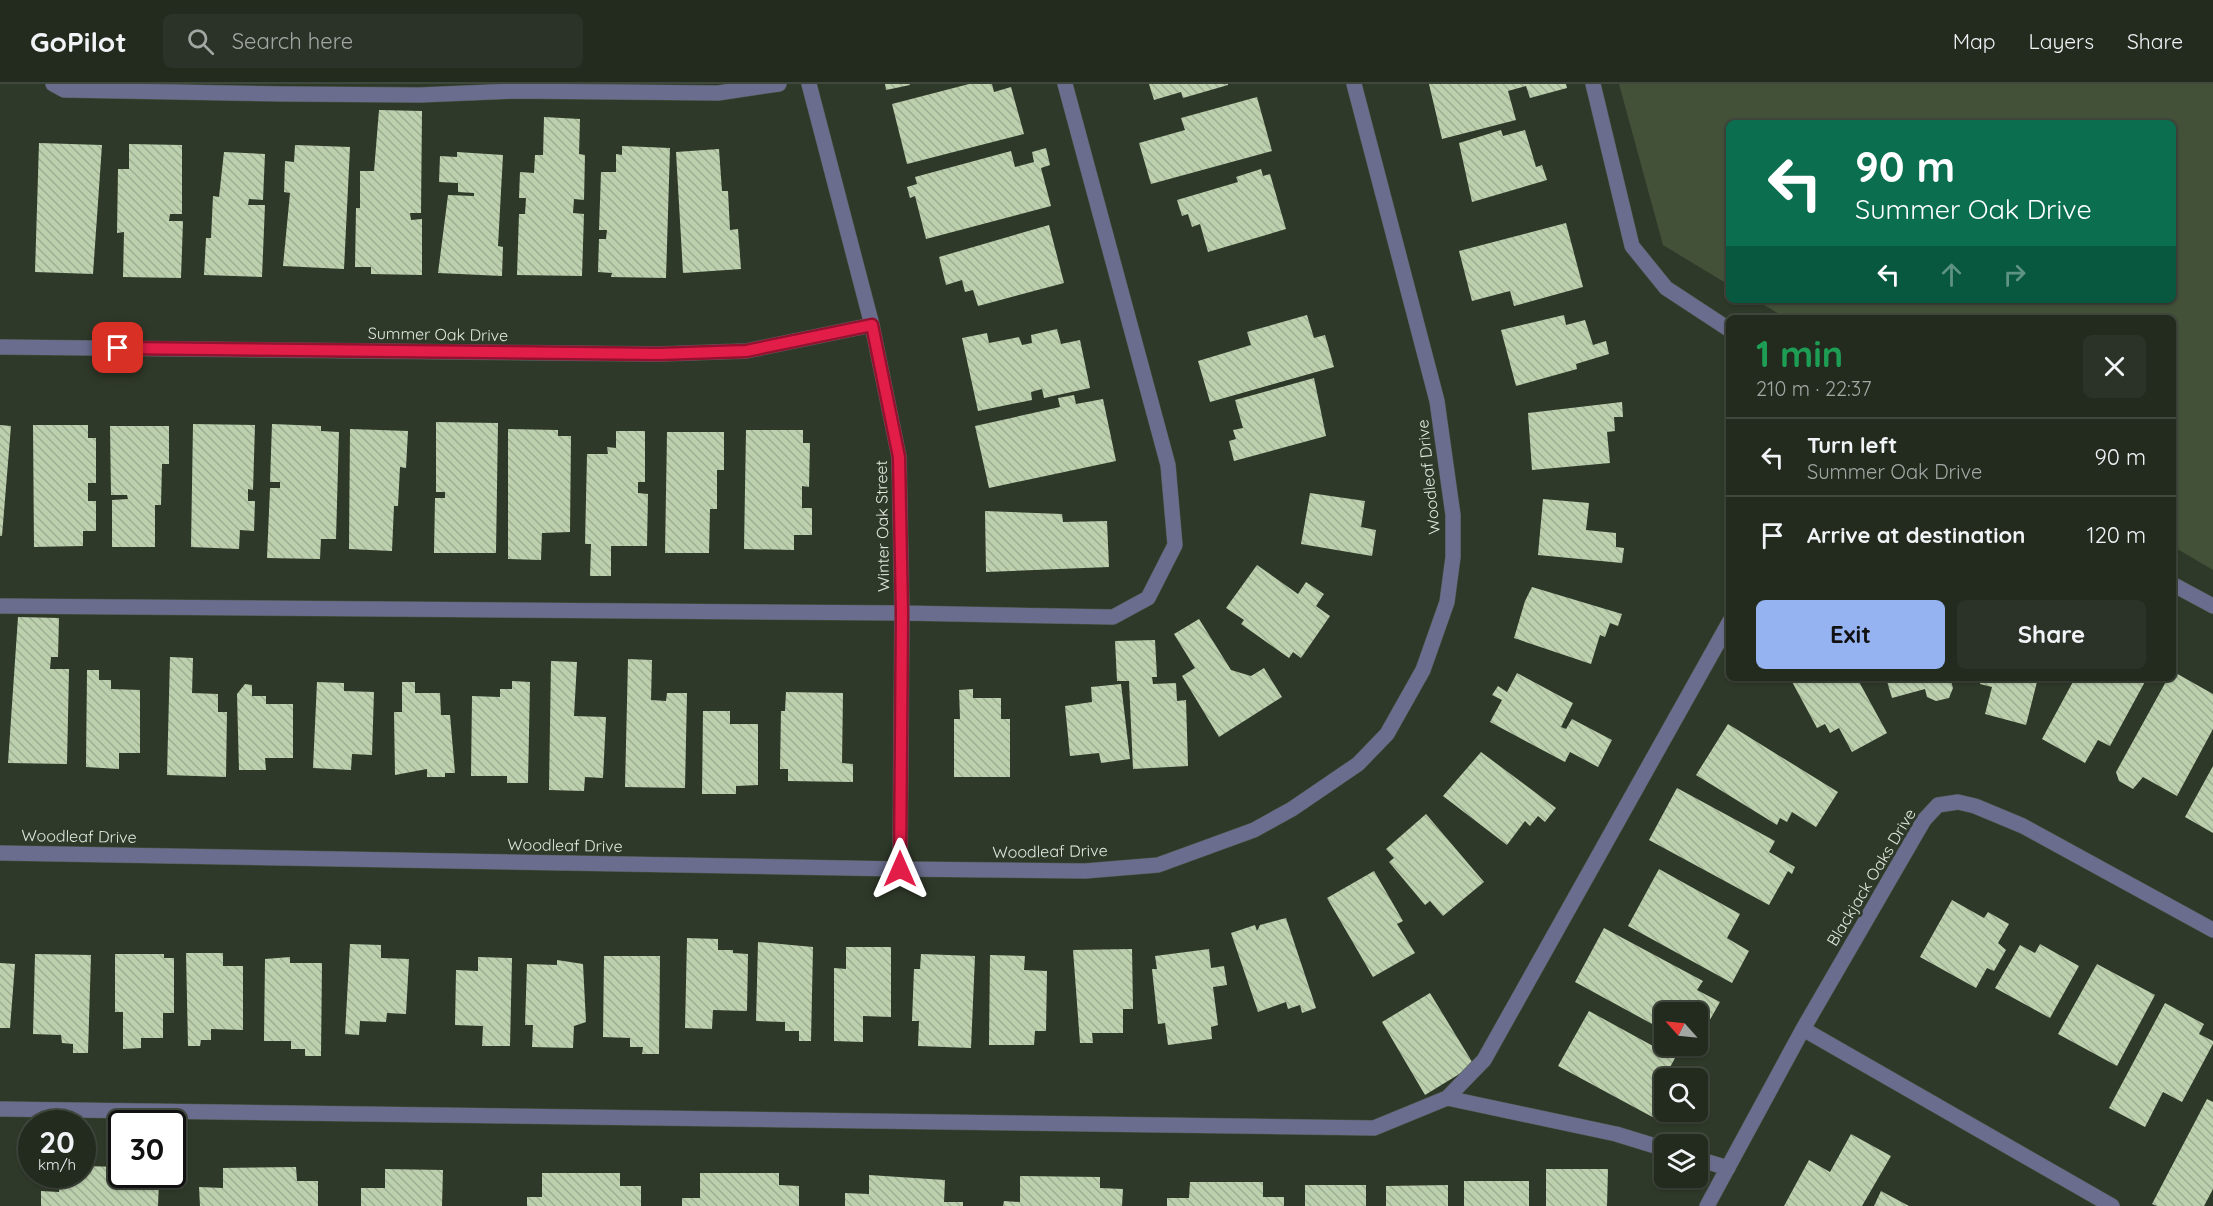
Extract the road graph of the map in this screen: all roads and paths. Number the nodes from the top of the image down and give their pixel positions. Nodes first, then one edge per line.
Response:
1 (53, 84) edge
2 (778, 84) edge
3 (809, 84) edge
4 (1065, 84) edge
5 (1354, 84) edge
6 (1593, 84) edge
7 (533, 88) edge
8 (872, 325) junction
9 (1726, 327) edge
10 (0, 347) edge
11 (2176, 586) edge
12 (0, 606) edge
13 (2213, 606) edge
14 (902, 613) junction
15 (1726, 628) edge
16 (0, 853) edge
17 (900, 869) junction
18 (2213, 930) edge
19 (1803, 1029) junction
20 (1447, 1098) junction
21 (0, 1109) edge
22 (1654, 1146) edge
23 (1708, 1162) edge
24 (1728, 1168) junction
25 (1707, 1206) edge
26 (2112, 1206) edge

1 - 7 street
2 - 7 street
3 - 8 street, Winter Oak Street
4 - 14 street
5 - 17 street, Woodleaf Drive
6 - 9 street
8 - 10 street, Summer Oak Drive
8 - 14 street, Winter Oak Street
11 - 13 street
12 - 14 street
14 - 17 street, Winter Oak Street
15 - 20 street
16 - 17 street, Woodleaf Drive
18 - 19 street, Blackjack Oaks Drive
19 - 24 street, Blackjack Oaks Drive
19 - 26 street
20 - 21 street
20 - 22 street
23 - 24 street
24 - 25 street, Blackjack Oaks Drive

